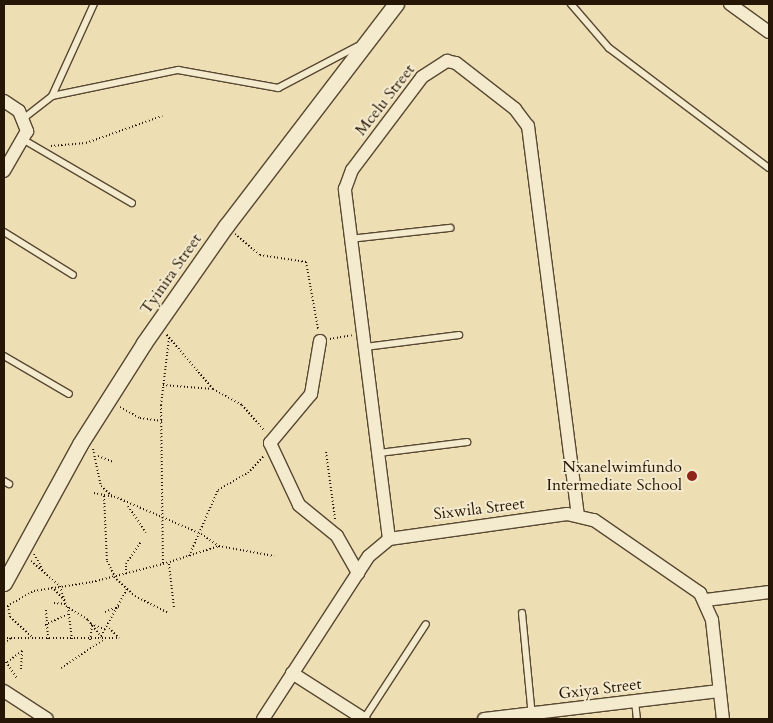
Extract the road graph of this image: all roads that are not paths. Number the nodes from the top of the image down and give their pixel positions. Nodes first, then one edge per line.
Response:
1 (94, 4) edge
2 (396, 4) edge
3 (571, 4) edge
4 (730, 4) edge
5 (769, 32) edge
6 (367, 41) junction
7 (52, 96) junction
8 (4, 101) edge
9 (24, 118) junction
10 (24, 140) junction
11 (769, 168) edge
12 (4, 171) edge
13 (132, 203) dead end
14 (450, 228) dead end
15 (4, 232) edge
16 (350, 239) junction
17 (74, 275) dead end
18 (459, 335) dead end
19 (320, 341) road end
20 (365, 348) junction
21 (4, 356) edge
22 (69, 394) dead end
23 (467, 442) dead end
24 (379, 454) junction
25 (578, 514) junction
26 (389, 539) junction
27 (358, 573) junction
28 (4, 583) edge
29 (769, 592) edge
30 (706, 600) junction
31 (522, 613) dead end
32 (426, 624) dead end
33 (292, 673) junction
34 (719, 690) junction
35 (4, 691) edge
36 (635, 701) junction
37 (532, 716) edge
38 (47, 719) edge
39 (263, 719) edge
40 (364, 719) edge
41 (484, 719) edge
42 (637, 719) edge
43 (723, 719) edge

1 - 7 lane
2 - 6 street, Tyinira Street
3 - 11 lane
4 - 5 street
6 - 7 lane
6 - 28 street, Tyinira Street
7 - 9 lane
8 - 9 street
9 - 10 street
10 - 12 street
10 - 13 lane
14 - 16 lane
15 - 17 lane
16 - 20 street, Mcelu Street
16 - 25 street, Mcelu Street
18 - 20 lane
19 - 27 street
20 - 24 street, Mcelu Street
21 - 22 lane
23 - 24 lane
24 - 26 street, Mcelu Street
25 - 26 street, Sixwila Street
25 - 30 street
26 - 27 street
27 - 33 street
29 - 30 street
30 - 34 street
31 - 37 lane
32 - 40 lane
33 - 39 street
33 - 40 street
34 - 36 street, Gxiya Street
34 - 43 street
35 - 38 street
36 - 37 street, Gxiya Street
36 - 42 lane
37 - 41 street, Gxiya Street

